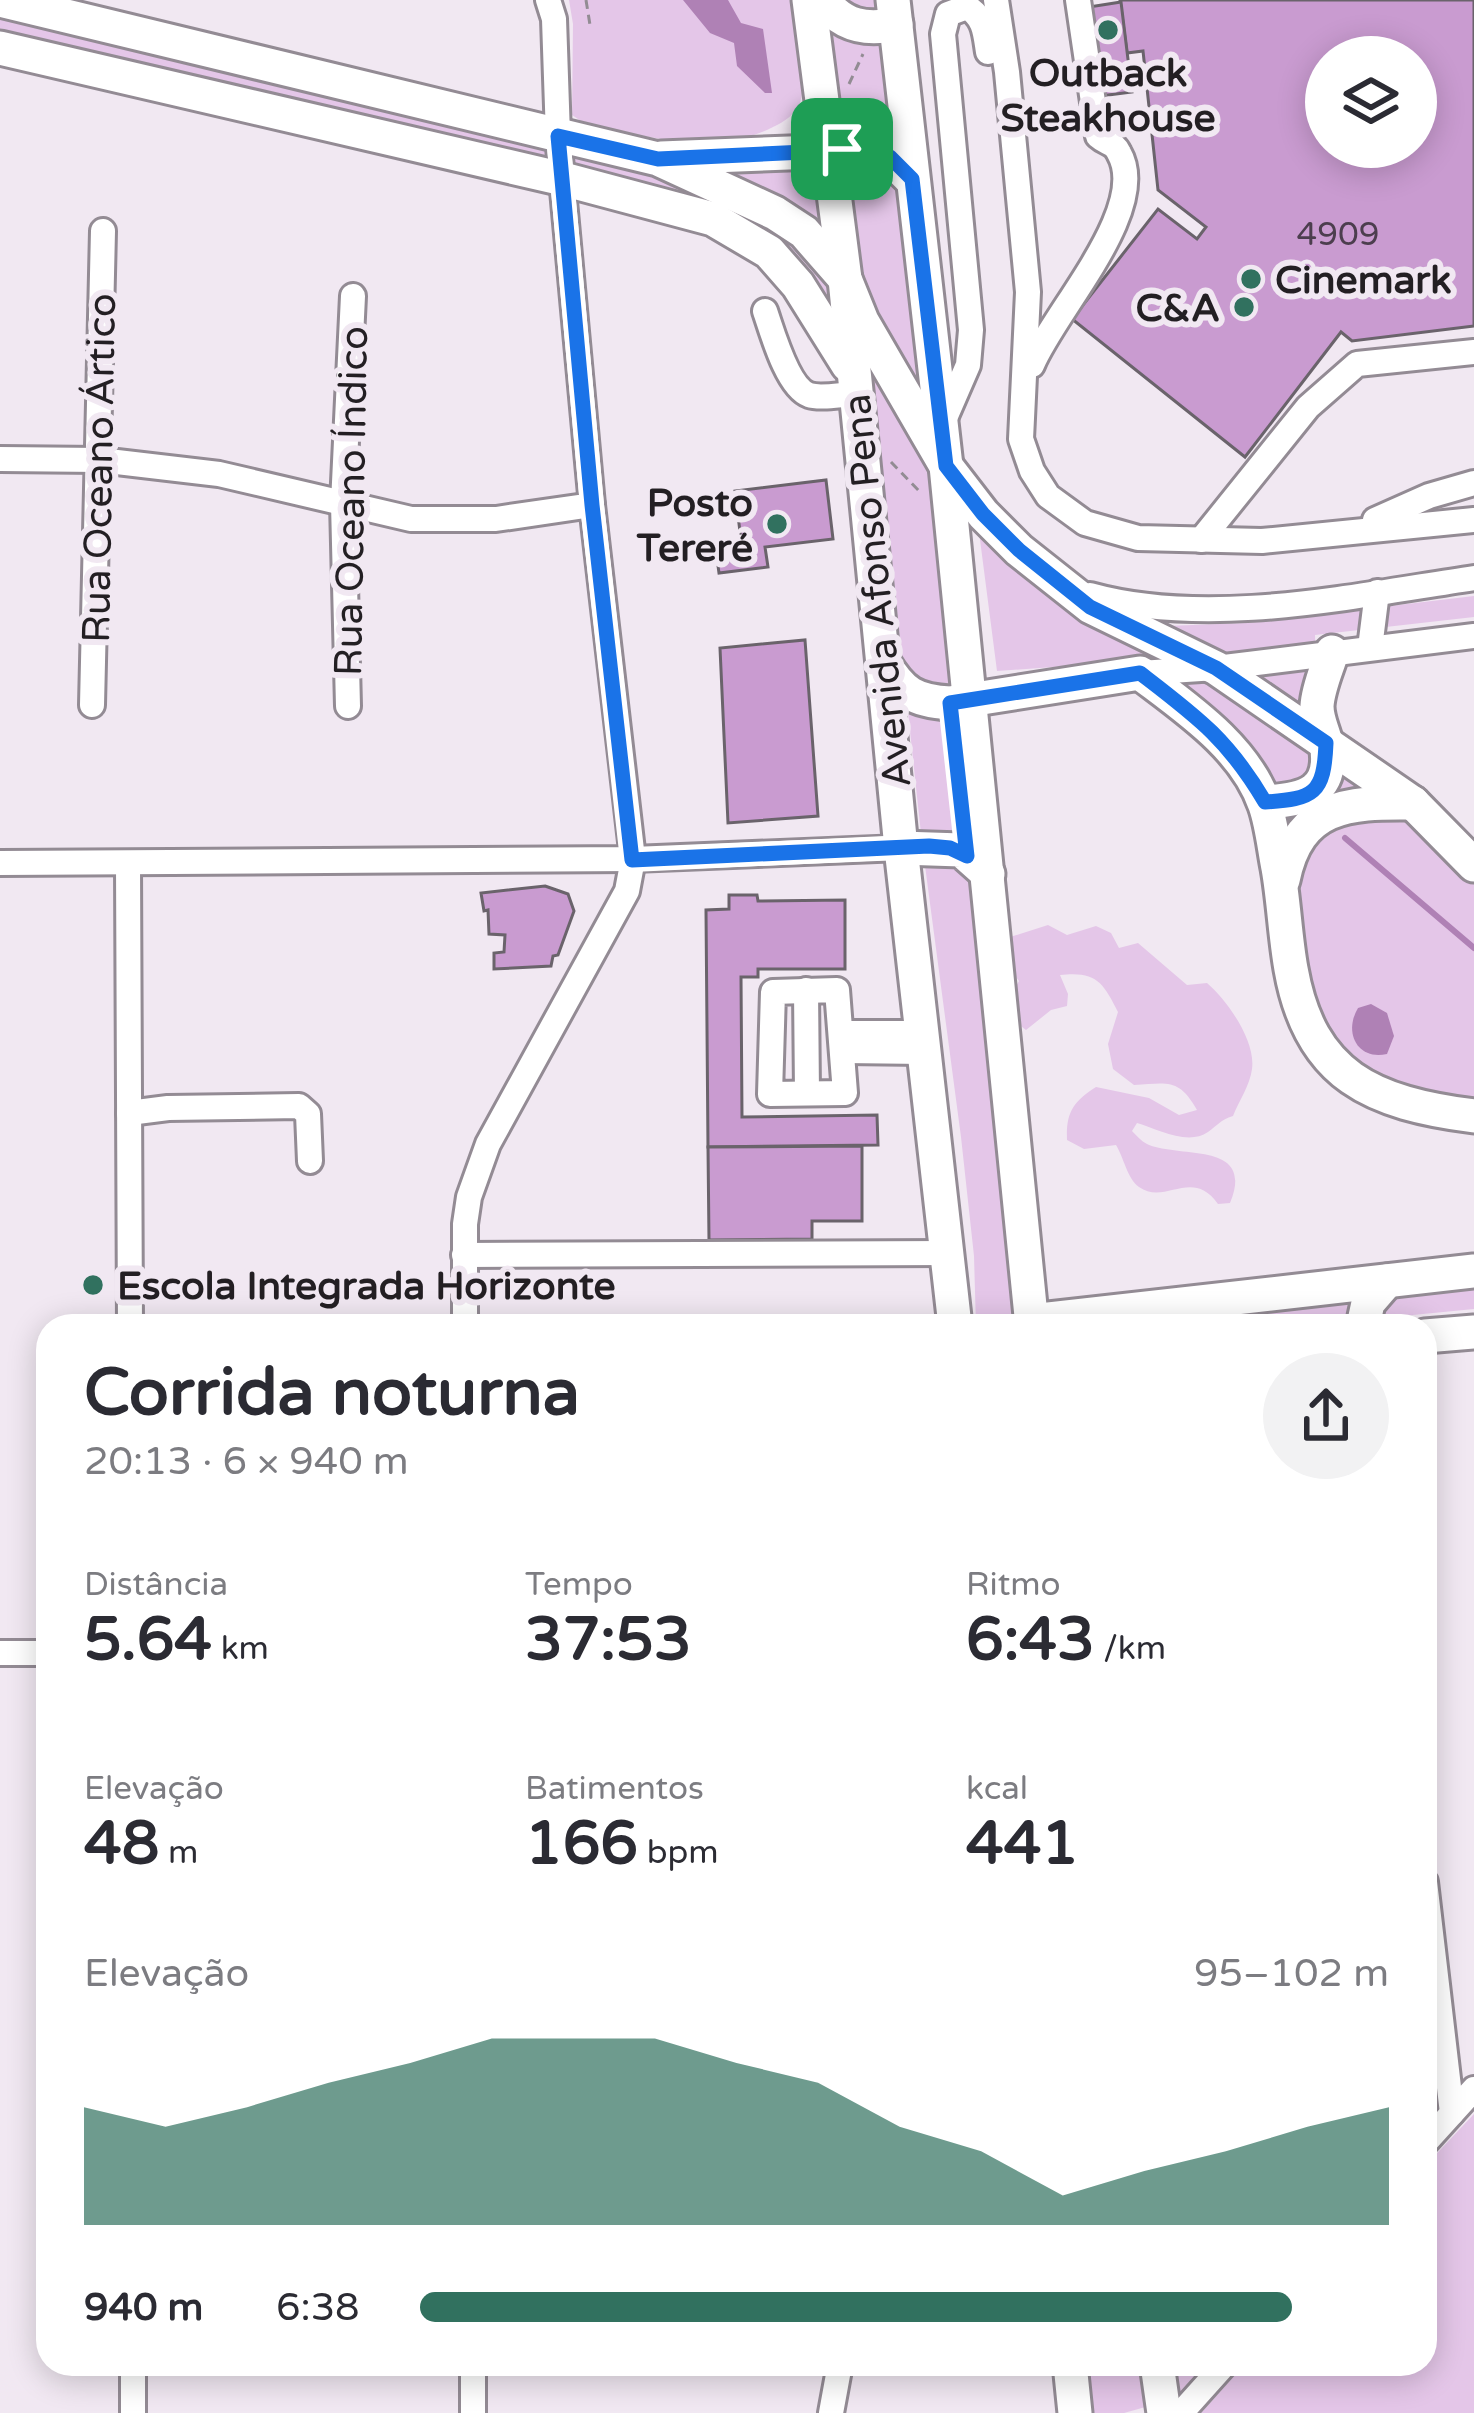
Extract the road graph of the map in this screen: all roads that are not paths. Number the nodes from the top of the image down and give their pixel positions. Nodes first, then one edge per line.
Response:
1 (0, 0) edge
2 (548, 0) edge
3 (809, 0) edge
4 (823, 0) edge
5 (996, 0) edge
6 (1078, 0) edge
7 (886, 18) edge
8 (0, 48) edge
9 (833, 80) junction
10 (558, 136) junction
11 (828, 149) junction
12 (733, 154) junction
13 (658, 159) junction
14 (563, 179) junction
15 (912, 179) junction
16 (1020, 213) junction
17 (103, 231) dead end
18 (845, 279) junction
19 (353, 296) dead end
20 (765, 310) dead end
21 (1474, 352) edge
22 (856, 386) junction
23 (1024, 404) junction
24 (941, 428) junction
25 (0, 459) edge
26 (100, 460) junction
27 (946, 466) junction
28 (1474, 483) edge
29 (343, 503) junction
30 (592, 505) junction
31 (1474, 508) edge
32 (1474, 520) edge
33 (1377, 525) junction
34 (1201, 540) junction
35 (1474, 578) edge
36 (1066, 588) junction
37 (1377, 592) junction
38 (1474, 636) edge
39 (1370, 648) junction
40 (1332, 652) junction
41 (884, 662) junction
42 (1216, 668) junction
43 (1140, 673) junction
44 (970, 699) junction
45 (92, 705) dead end
46 (348, 706) dead end
47 (1326, 743) junction
48 (1265, 802) junction
49 (1413, 802) junction
50 (901, 848) junction
51 (632, 860) junction
52 (0, 863) edge
53 (128, 865) junction
54 (1474, 866) edge
55 (988, 874) junction
56 (1282, 887) junction
57 (806, 990) junction
58 (843, 1042) junction
59 (923, 1042) junction
60 (807, 1093) junction
61 (129, 1113) junction
62 (1474, 1116) edge
63 (310, 1161) dead end
64 (949, 1253) junction
65 (464, 1255) junction
66 (1474, 1271) edge
67 (1387, 1281) junction
68 (130, 1314) edge
69 (465, 1314) edge
70 (954, 1314) edge
71 (1030, 1314) edge
72 (1107, 1314) edge
73 (1366, 1314) edge
74 (1474, 1332) edge
75 (1437, 1335) edge
76 (0, 1653) edge
77 (36, 1653) edge
78 (1437, 1985) edge
79 (1474, 2089) edge
80 (1452, 2113) junction
81 (1437, 2130) edge
82 (134, 2376) edge
83 (473, 2376) edge
84 (838, 2376) edge
85 (1071, 2376) edge
86 (1159, 2376) edge
87 (1214, 2376) edge
88 (134, 2413) edge
89 (473, 2413) edge
90 (831, 2413) edge
91 (1075, 2413) edge
92 (1164, 2413) edge
93 (1180, 2413) edge

1 - 10 main road
2 - 10 street
3 - 9 main road, Avenida Afonso Pena
4 - 7 main road
5 - 16 street
6 - 23 street
7 - 15 main road, Avenida Afonso Pena
8 - 14 main road
9 - 11 main road, Avenida Afonso Pena
9 - 12 main road
10 - 13 main road
10 - 14 street
11 - 12 main road
11 - 15 main road
11 - 18 main road, Avenida Afonso Pena
12 - 13 main road
13 - 18 main road
14 - 22 main road
14 - 30 street
15 - 24 main road, Avenida Afonso Pena
16 - 23 street
16 - 24 street
17 - 26 street, Rua Oceano Ártico
18 - 22 main road, Avenida Afonso Pena
18 - 27 main road
19 - 29 street, Rua Oceano Índico
20 - 22 street
21 - 34 street
22 - 41 main road, Avenida Afonso Pena
23 - 34 street
24 - 27 main road, Avenida Afonso Pena
25 - 26 street
26 - 29 street
26 - 45 street, Rua Oceano Ártico
27 - 36 main road
27 - 44 main road, Avenida Afonso Pena
28 - 33 street
29 - 30 street
29 - 46 street, Rua Oceano Índico
30 - 51 street
31 - 33 street
32 - 33 street
33 - 34 street
35 - 37 street
36 - 37 street
36 - 42 main road
37 - 39 street
38 - 39 street
39 - 40 street
40 - 42 street
40 - 47 main road
41 - 44 main road
41 - 50 main road, Avenida Afonso Pena
42 - 43 street
42 - 47 main road
43 - 44 main road
43 - 48 main road
44 - 55 main road, Avenida Afonso Pena
47 - 48 main road
47 - 49 main road
48 - 56 main road
49 - 54 main road
49 - 56 main road
50 - 51 street
50 - 55 main road
50 - 59 main road, Avenida Afonso Pena
51 - 53 street
51 - 65 street
52 - 53 street
53 - 61 street
55 - 71 main road, Avenida Afonso Pena
56 - 62 main road
57 - 58 street
57 - 60 street
57 - 60 street
58 - 59 street
58 - 60 street
59 - 64 main road, Avenida Afonso Pena
61 - 63 street
61 - 68 street
64 - 65 street
64 - 70 main road, Avenida Afonso Pena
65 - 69 street
66 - 67 main road
67 - 72 main road
67 - 73 main road
74 - 75 main road
76 - 77 street
78 - 80 street
79 - 80 street
80 - 81 street
82 - 88 street
83 - 89 street
84 - 90 street
85 - 91 main road
86 - 92 main road
87 - 93 street

